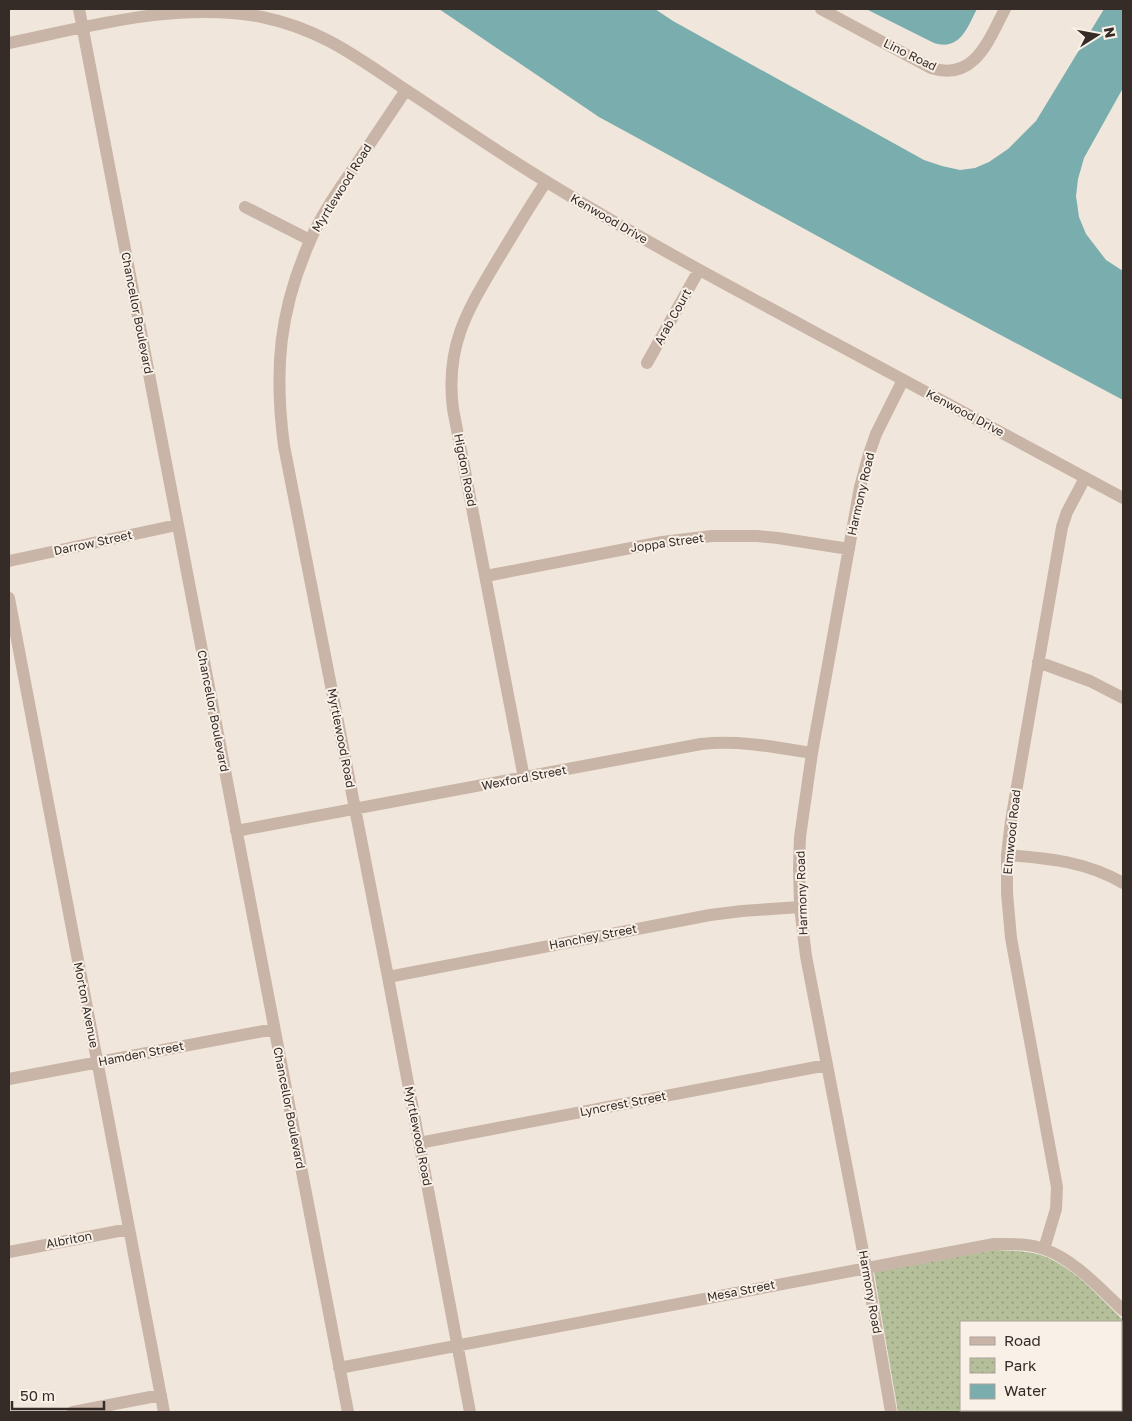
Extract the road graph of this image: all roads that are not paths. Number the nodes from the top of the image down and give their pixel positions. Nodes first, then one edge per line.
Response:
1 (79, 9) edge
2 (822, 9) edge
3 (1005, 9) edge
4 (222, 10) edge
5 (82, 28) junction
6 (9, 43) edge
7 (406, 90) junction
8 (546, 182) junction
9 (244, 207) dead end
10 (310, 240) junction
11 (698, 270) junction
12 (647, 363) dead end
13 (903, 380) junction
14 (1085, 478) junction
15 (1123, 498) edge
16 (177, 525) junction
17 (849, 550) junction
18 (9, 561) edge
19 (486, 576) junction
20 (9, 598) edge
21 (1038, 662) junction
22 (1123, 698) edge
23 (812, 753) junction
24 (524, 778) junction
25 (355, 809) junction
26 (236, 831) junction
27 (1008, 855) junction
28 (1123, 883) edge
29 (800, 907) junction
30 (388, 977) junction
31 (274, 1029) junction
32 (97, 1062) junction
33 (827, 1065) junction
34 (9, 1079) edge
35 (419, 1144) junction
36 (129, 1229) junction
37 (1044, 1249) junction
38 (9, 1252) edge
39 (866, 1267) junction
40 (1123, 1310) edge
41 (457, 1346) junction
42 (339, 1368) junction
43 (161, 1395) junction
44 (73, 1412) edge
45 (164, 1412) edge
46 (348, 1412) edge
47 (470, 1412) edge
48 (891, 1412) edge

1 - 5 street, Chancellor Boulevard
2 - 3 street, Lino Road
4 - 5 street, Kenwood Drive
4 - 7 street, Kenwood Drive
5 - 6 street, Kenwood Drive
5 - 16 street, Chancellor Boulevard
7 - 8 street, Kenwood Drive
7 - 10 street, Myrtlewood Road
8 - 11 street, Kenwood Drive
8 - 19 street, Higdon Road
9 - 10 street
10 - 25 street, Myrtlewood Road
11 - 12 street, Arab Court
11 - 13 street, Kenwood Drive
13 - 14 street, Kenwood Drive
13 - 17 street, Harmony Road
14 - 15 street, Kenwood Drive
14 - 21 street, Elmwood Road
16 - 18 street, Darrow Street
16 - 26 street, Chancellor Boulevard
17 - 19 street, Joppa Street
17 - 23 street, Harmony Road
19 - 24 street, Higdon Road
20 - 32 street, Morton Avenue
21 - 22 street
21 - 27 street, Elmwood Road
23 - 24 street, Wexford Street
23 - 29 street, Harmony Road
24 - 25 street, Wexford Street
25 - 26 street, Wexford Street
25 - 30 street, Myrtlewood Road
26 - 31 street, Chancellor Boulevard
27 - 28 street
27 - 37 street, Elmwood Road
29 - 30 street, Hanchey Street
29 - 33 street, Harmony Road
30 - 35 street, Myrtlewood Road
31 - 32 street, Hamden Street
31 - 42 street, Chancellor Boulevard
32 - 34 street, Hamden Street
32 - 36 street, Morton Avenue
33 - 35 street, Lyncrest Street
33 - 39 street, Harmony Road
35 - 41 street, Myrtlewood Road
36 - 38 street, Albriton
36 - 43 street, Morton Avenue
37 - 39 street, Mesa Street
37 - 40 street, Mesa Street
39 - 41 street, Mesa Street
39 - 48 street, Harmony Road
41 - 42 street, Mesa Street
41 - 47 street, Myrtlewood Road
42 - 46 street, Chancellor Boulevard
43 - 44 street
43 - 45 street, Morton Avenue

